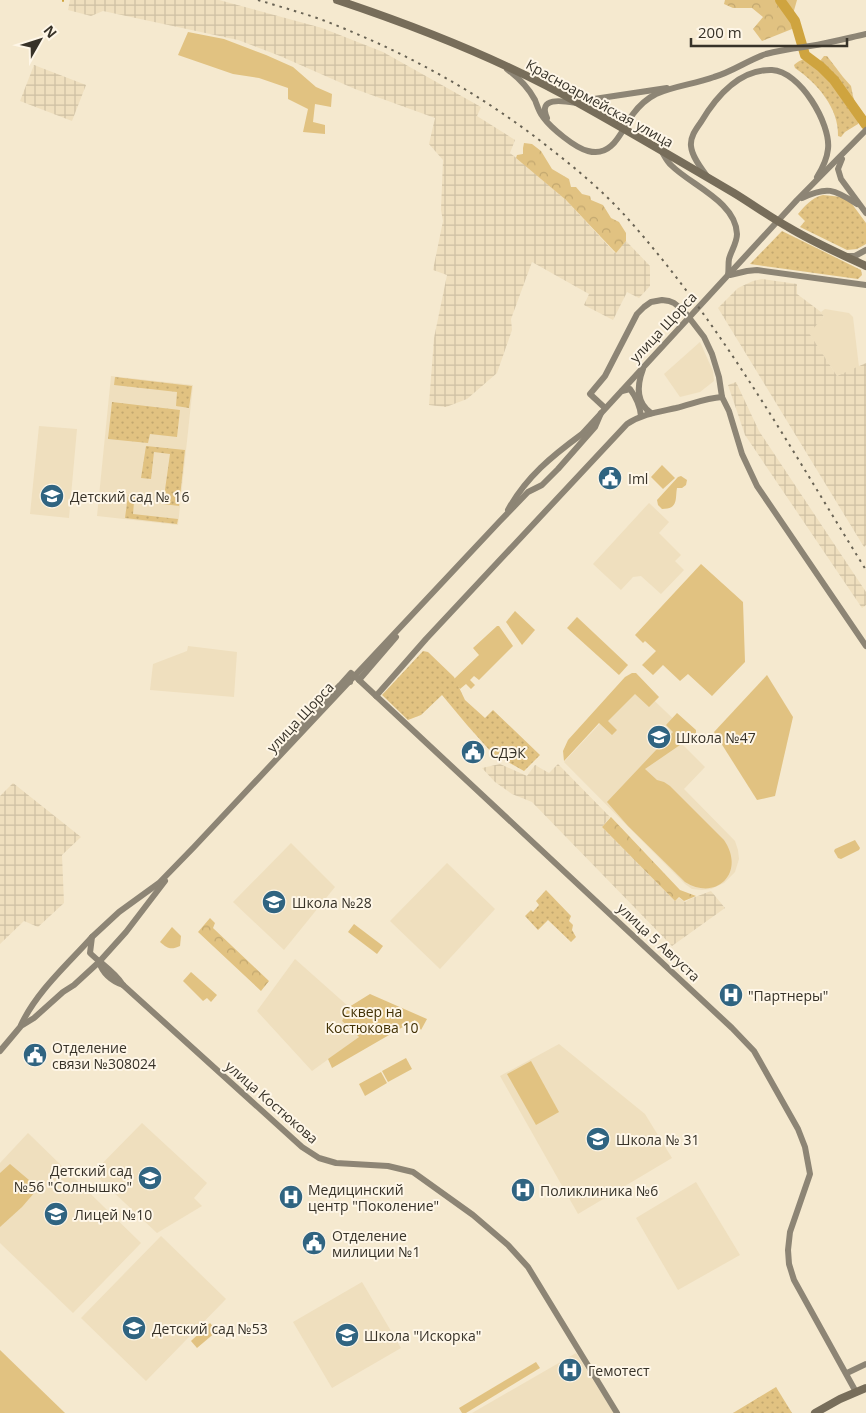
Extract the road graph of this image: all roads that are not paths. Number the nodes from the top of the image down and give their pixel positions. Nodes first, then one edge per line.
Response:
1 (337, 0) edge
2 (866, 34) edge
3 (494, 59) junction
4 (678, 86) junction
5 (563, 94) junction
6 (580, 103) junction
7 (555, 129) junction
8 (866, 130) edge
9 (661, 150) junction
10 (847, 150) junction
11 (708, 178) junction
12 (807, 190) junction
13 (797, 200) junction
14 (864, 210) edge
15 (866, 250) edge
16 (839, 253) junction
17 (866, 266) edge
18 (728, 275) junction
19 (866, 285) edge
20 (644, 366) junction
21 (622, 391) junction
22 (722, 397) junction
23 (603, 410) junction
24 (651, 413) junction
25 (641, 416) junction
26 (504, 518) junction
27 (866, 646) edge
28 (355, 679) junction
29 (374, 693) junction
30 (271, 765) junction
31 (176, 865) junction
32 (92, 936) junction
33 (99, 962) junction
34 (21, 1026) junction
35 (0, 1051) edge
36 (866, 1364) edge
37 (846, 1373) junction
38 (866, 1388) edge
39 (856, 1392) junction
40 (617, 1413) edge
41 (815, 1413) edge

1 - 3 main road, Красноармейская улица
2 - 4 main road
3 - 5 main road, Красноармейская улица
3 - 7 main road
4 - 5 main road
4 - 7 main road
5 - 6 main road, Красноармейская улица
6 - 7 main road
6 - 9 main road, Красноармейская улица
8 - 10 main road
9 - 11 main road, Красноармейская улица
9 - 18 main road
10 - 12 main road
10 - 14 main road
11 - 12 main road
11 - 16 main road, Красноармейская улица
12 - 13 main road, улица Щорса
13 - 14 main road
13 - 18 main road, улица Щорса
15 - 16 main road
16 - 17 main road, Красноармейская улица
18 - 19 main road
18 - 20 main road, улица Щорса
20 - 21 main road, улица Щорса
20 - 24 main road
21 - 23 main road, улица Щорса
21 - 25 main road
22 - 23 main road
22 - 24 main road
22 - 27 main road
23 - 26 main road, улица Щорса
23 - 26 main road, улица Щорса
24 - 25 main road
25 - 29 main road
26 - 28 main road, улица Щорса
28 - 29 main road, улица 5 Августа
28 - 30 main road, улица Щорса
28 - 30 main road
29 - 37 main road, улица 5 Августа
30 - 31 main road, улица Щорса
31 - 32 main road, улица Щорса
31 - 33 main road
32 - 33 main road, улица Костюкова
32 - 34 main road, улица Щорса
33 - 34 main road
33 - 40 main road, улица Костюкова
34 - 35 main road
36 - 37 main road
37 - 39 main road, улица 5 Августа
38 - 39 main road
39 - 41 main road

